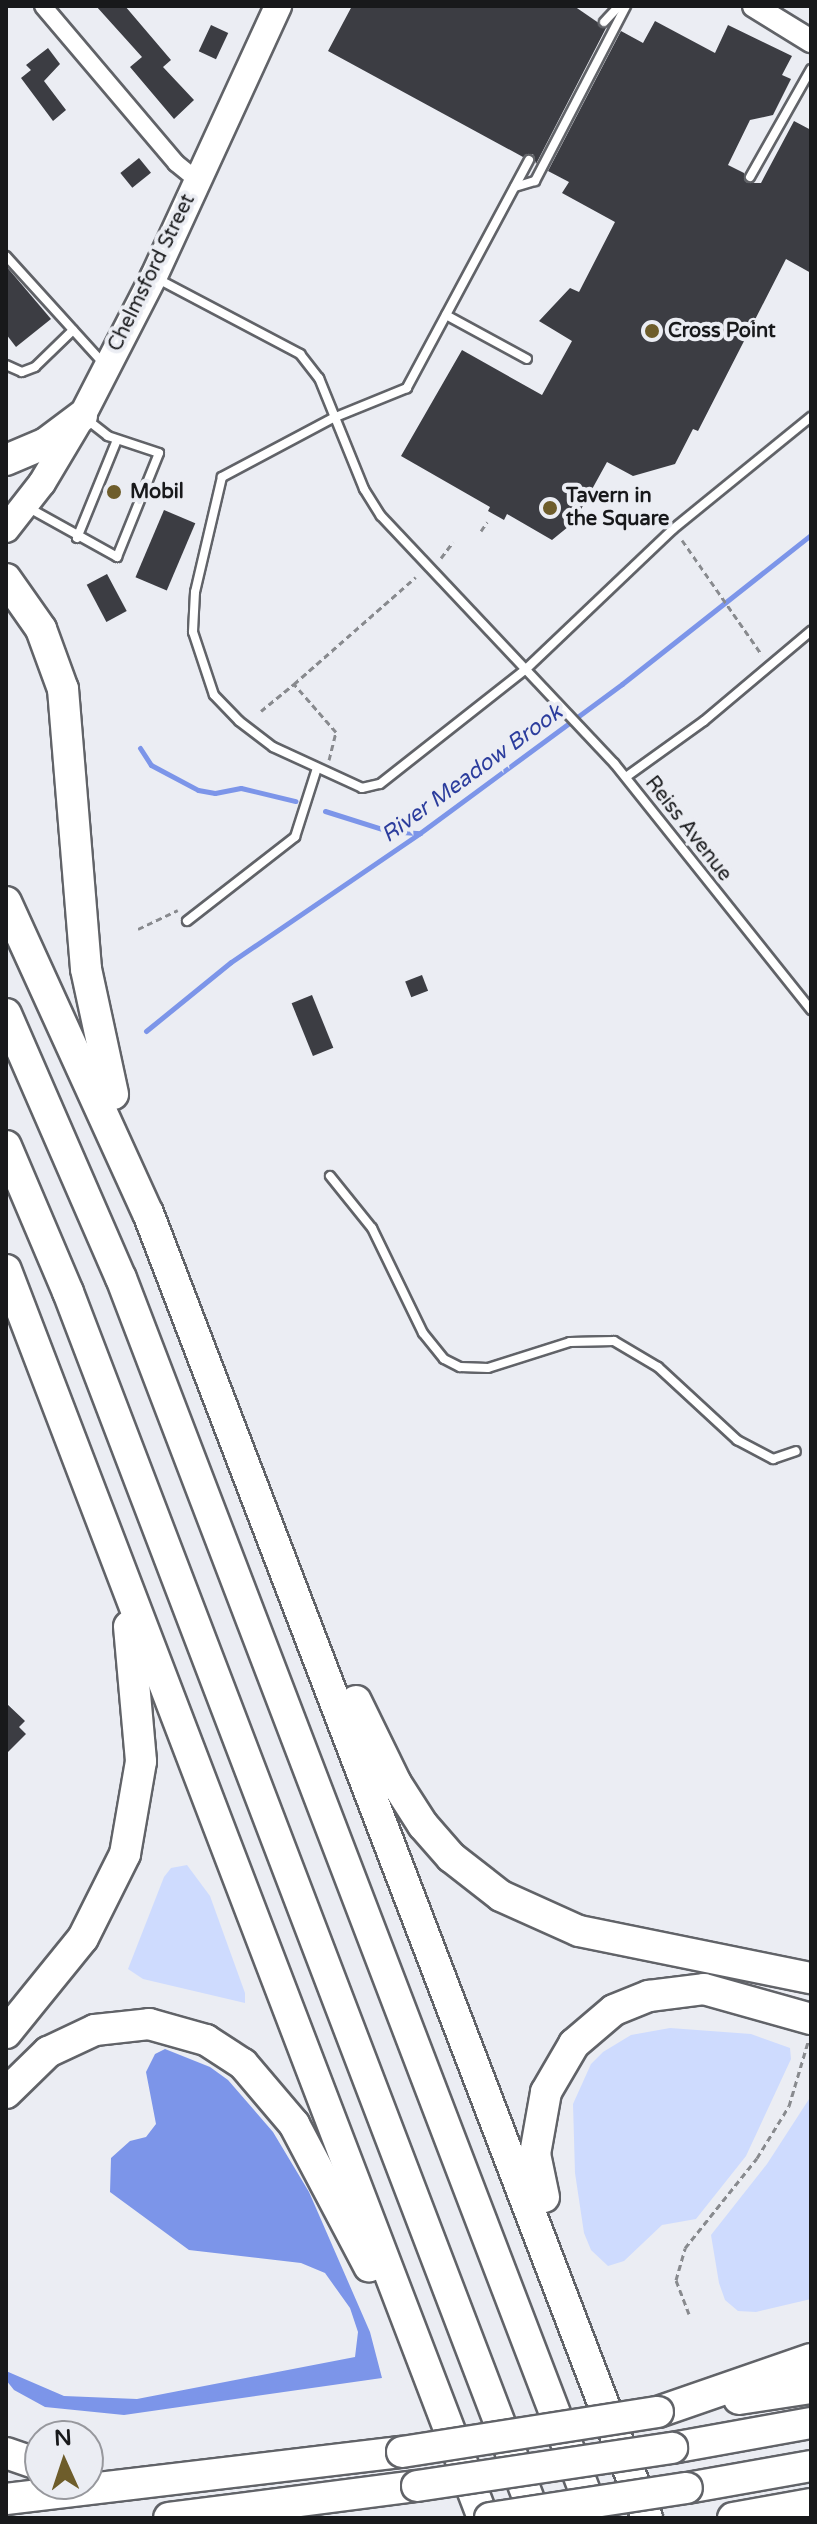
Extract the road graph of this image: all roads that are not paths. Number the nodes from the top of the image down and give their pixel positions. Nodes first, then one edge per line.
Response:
1 (43, 6) edge
2 (278, 6) edge
3 (619, 6) edge
4 (626, 6) edge
5 (754, 6) edge
6 (604, 22) dead end
7 (811, 41) edge
8 (811, 69) edge
9 (529, 160) dead end
10 (750, 177) dead end
11 (197, 180) junction
12 (514, 188) junction
13 (6, 256) edge
14 (154, 276) junction
15 (446, 315) junction
16 (73, 330) junction
17 (527, 359) dead end
18 (6, 365) edge
19 (107, 366) junction
20 (82, 416) junction
21 (811, 417) edge
22 (333, 418) junction
23 (117, 440) junction
24 (6, 460) edge
25 (25, 506) junction
26 (6, 529) edge
27 (77, 538) junction
28 (6, 579) edge
29 (811, 631) edge
30 (525, 670) junction
31 (321, 769) junction
32 (626, 777) junction
33 (6, 902) edge
34 (187, 921) dead end
35 (811, 1010) edge
36 (6, 1014) edge
37 (6, 1146) edge
38 (330, 1176) dead end
39 (148, 1213) junction
40 (6, 1270) edge
41 (796, 1451) dead end
42 (100, 1513) junction
43 (266, 1517) junction
44 (808, 1977) edge
45 (810, 2018) edge
46 (6, 2033) edge
47 (6, 2093) edge
48 (554, 2266) junction
49 (811, 2359) edge
50 (811, 2387) edge
51 (658, 2412) junction
52 (447, 2422) junction
53 (811, 2423) edge
54 (811, 2466) edge
55 (286, 2467) junction
56 (104, 2472) edge
57 (6, 2499) edge
58 (811, 2504) edge
59 (169, 2518) edge
60 (483, 2518) edge
61 (490, 2518) edge
62 (536, 2518) edge
63 (595, 2518) edge
64 (647, 2518) edge
65 (733, 2518) edge

1 - 11 street
2 - 11 main road, Chelmsford Street
3 - 6 lane
4 - 12 lane
5 - 7 main road
8 - 10 lane
9 - 12 lane
11 - 14 main road, Chelmsford Street
12 - 15 lane
13 - 16 lane
14 - 19 main road, Chelmsford Street
14 - 22 lane
15 - 17 lane
15 - 22 lane
16 - 18 lane
16 - 19 lane
19 - 20 main road, Chelmsford Street
20 - 23 lane
20 - 24 highway
20 - 25 main road, Chelmsford Street
21 - 30 lane
22 - 30 lane
22 - 31 lane
23 - 27 lane
23 - 27 lane
25 - 26 main road, Chelmsford Street
25 - 27 lane
28 - 39 highway
29 - 32 lane, Reiss Avenue
30 - 31 lane
30 - 32 lane
31 - 34 lane
32 - 35 lane, Reiss Avenue
33 - 39 highway
36 - 63 highway
37 - 62 highway
38 - 41 lane
39 - 43 highway
40 - 42 highway
42 - 46 highway
42 - 52 highway
43 - 44 highway
43 - 48 highway
45 - 48 highway
47 - 52 highway
48 - 64 highway
49 - 51 highway
50 - 51 highway
51 - 55 highway, bridge
52 - 60 highway
53 - 59 highway, bridge
54 - 61 highway, bridge
55 - 56 highway
55 - 57 highway
58 - 65 highway

